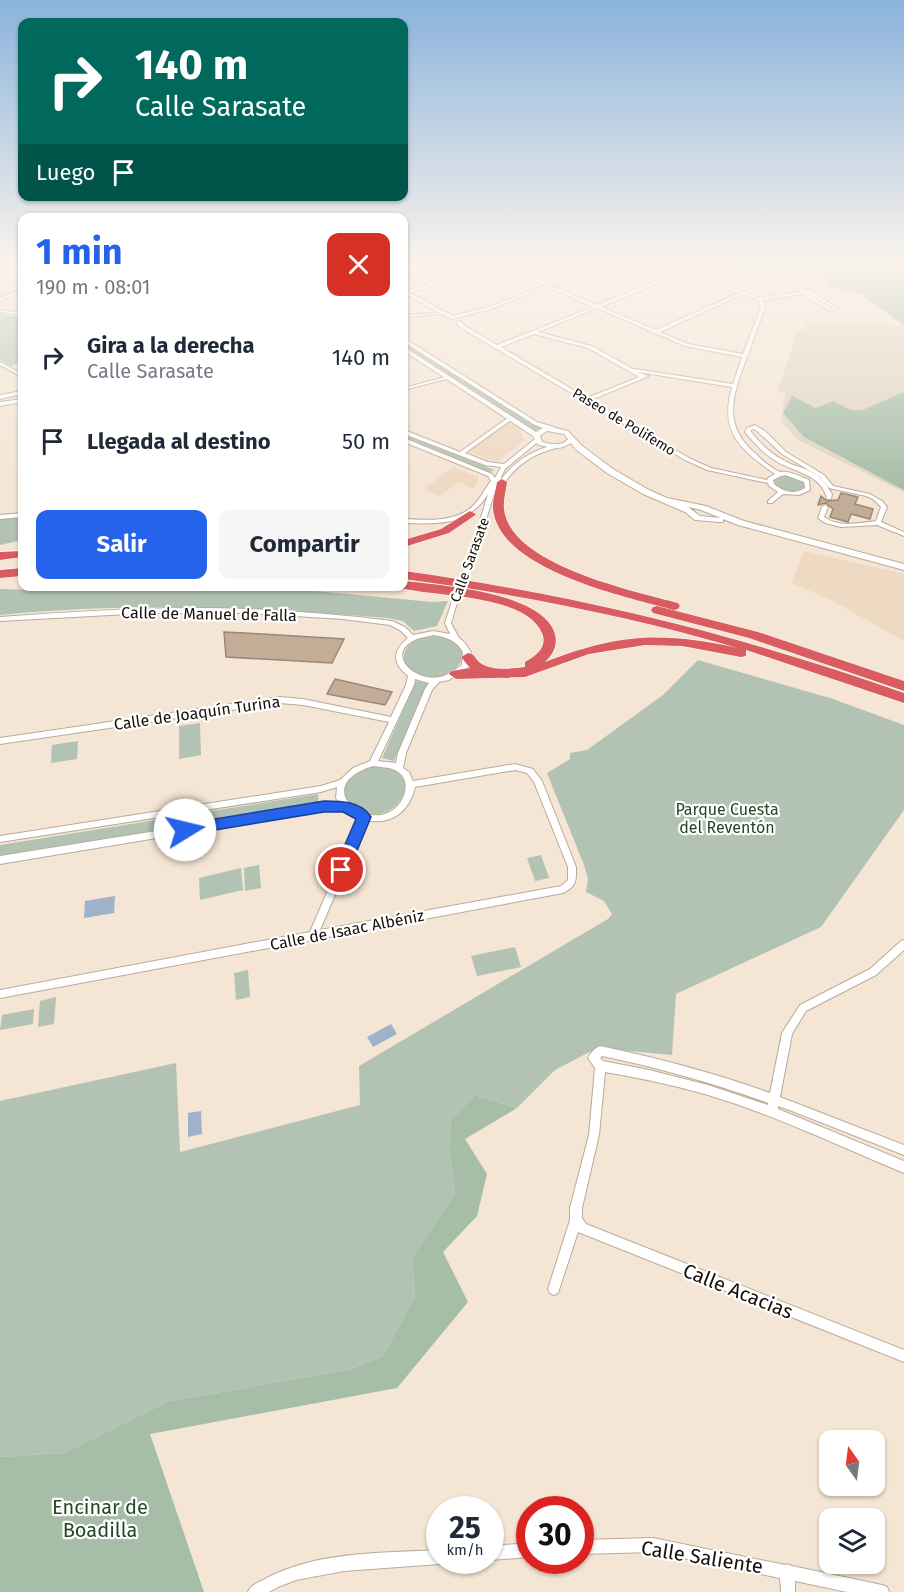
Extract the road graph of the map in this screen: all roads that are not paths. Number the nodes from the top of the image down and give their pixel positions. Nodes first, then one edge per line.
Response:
1 (481, 337) edge
2 (519, 337) edge
3 (553, 337) edge
4 (668, 337) edge
5 (753, 337) edge
6 (408, 343) edge
7 (497, 346) junction
8 (408, 352) edge
9 (746, 356) junction
10 (0, 363) edge
11 (633, 369) junction
12 (18, 374) edge
13 (664, 375) junction
14 (643, 377) junction
15 (447, 378) junction
16 (735, 386) junction
17 (408, 388) edge
18 (18, 394) edge
19 (0, 397) edge
20 (587, 400) junction
21 (18, 402) edge
22 (0, 404) edge
23 (511, 418) junction
24 (552, 429) junction
25 (408, 434) edge
26 (536, 438) junction
27 (571, 439) junction
28 (408, 442) edge
29 (556, 447) junction
30 (460, 454) junction
31 (478, 461) junction
32 (597, 462) junction
33 (470, 466) junction
34 (504, 467) junction
35 (779, 474) junction
36 (497, 481) junction
37 (770, 482) junction
38 (831, 487) junction
39 (782, 492) junction
40 (492, 498) junction
41 (664, 500) junction
42 (770, 502) dead end
43 (825, 507) dead end
44 (694, 512) junction
45 (470, 514) junction
46 (18, 515) edge
47 (0, 517) edge
48 (408, 521) edge
49 (878, 523) junction
50 (904, 534) edge
51 (408, 543) edge
52 (18, 554) edge
53 (0, 556) edge
54 (18, 562) edge
55 (0, 564) edge
56 (408, 567) edge
57 (904, 567) edge
58 (18, 572) edge
59 (0, 574) edge
60 (408, 576) edge
61 (408, 586) edge
62 (0, 619) edge
63 (448, 623) junction
64 (433, 633) junction
65 (412, 638) junction
66 (456, 639) junction
67 (468, 657) junction
68 (832, 660) junction
69 (456, 674) junction
70 (412, 676) junction
71 (436, 680) junction
72 (904, 686) edge
73 (904, 700) edge
74 (394, 720) junction
75 (0, 741) edge
76 (373, 763) junction
77 (399, 768) junction
78 (341, 783) junction
79 (411, 784) junction
80 (345, 806) junction
81 (364, 817) junction
82 (0, 839) edge
83 (0, 860) edge
84 (313, 936) junction
85 (904, 944) edge
86 (0, 994) edge
87 (600, 1066) junction
88 (776, 1098) junction
89 (772, 1112) junction
90 (904, 1150) edge
91 (904, 1167) edge
92 (576, 1221) junction
93 (554, 1289) dead end
94 (904, 1356) edge
95 (594, 1547) edge
96 (426, 1558) edge
97 (787, 1572) junction
98 (255, 1592) edge
99 (788, 1592) edge
100 (882, 1592) edge

1 - 7 street, Paseo de Polifemo
2 - 7 street
3 - 11 street
4 - 9 street
5 - 9 street
6 - 24 street
7 - 20 street, Paseo de Polifemo
8 - 15 street
9 - 16 street
10 - 12 street
11 - 13 street
11 - 14 street
13 - 14 street
13 - 16 street
14 - 20 street
15 - 17 street
15 - 23 street
16 - 35 street
18 - 19 street
20 - 37 street, Paseo de Polifemo
21 - 22 street
23 - 26 street
23 - 30 street
24 - 26 street
24 - 27 street
25 - 30 street
26 - 29 street
26 - 34 street
27 - 29 street
27 - 32 street
28 - 33 street
29 - 32 street
29 - 36 street, Calle Sarasate
30 - 31 street
31 - 33 street
31 - 34 street
32 - 41 street
33 - 36 street
34 - 36 street
34 - 40 street, Calle Sarasate
35 - 37 street
35 - 39 street
36 - 40 street, Calle Sarasate
36 - 45 street
36 - 68 highway
37 - 39 street
38 - 38 street
38 - 49 street
39 - 42 street
40 - 63 street, Calle Sarasate, bridge
41 - 44 street
41 - 44 street
43 - 49 street
44 - 57 street
45 - 48 street
45 - 51 highway
46 - 47 street
49 - 50 street
52 - 53 highway
54 - 55 highway
56 - 68 highway
58 - 59 highway
60 - 73 highway
61 - 67 highway
62 - 65 street, Calle de Manuel de Falla
63 - 64 street, Calle Sarasate
63 - 66 street, Calle Sarasate
64 - 65 street
64 - 66 street
65 - 70 street
66 - 67 street
67 - 69 street
68 - 72 highway
69 - 71 street
69 - 73 highway
70 - 71 street
70 - 74 street
71 - 77 street
74 - 75 street, Calle de Joaquín Turina
74 - 76 street
76 - 77 street
76 - 78 street
77 - 79 street
78 - 80 street
78 - 82 street
79 - 81 street
79 - 84 street, Calle de Isaac Albéniz
80 - 81 street
80 - 83 street
81 - 84 street
84 - 86 street, Calle de Isaac Albéniz
85 - 88 street
87 - 88 street
87 - 89 street
87 - 92 street
88 - 89 street
88 - 90 street
89 - 91 street
92 - 93 street
92 - 94 street, Calle Acacias
95 - 97 street, Calle Saliente
96 - 98 street
97 - 99 street, Calle Saliente
97 - 100 street, Calle Saliente

